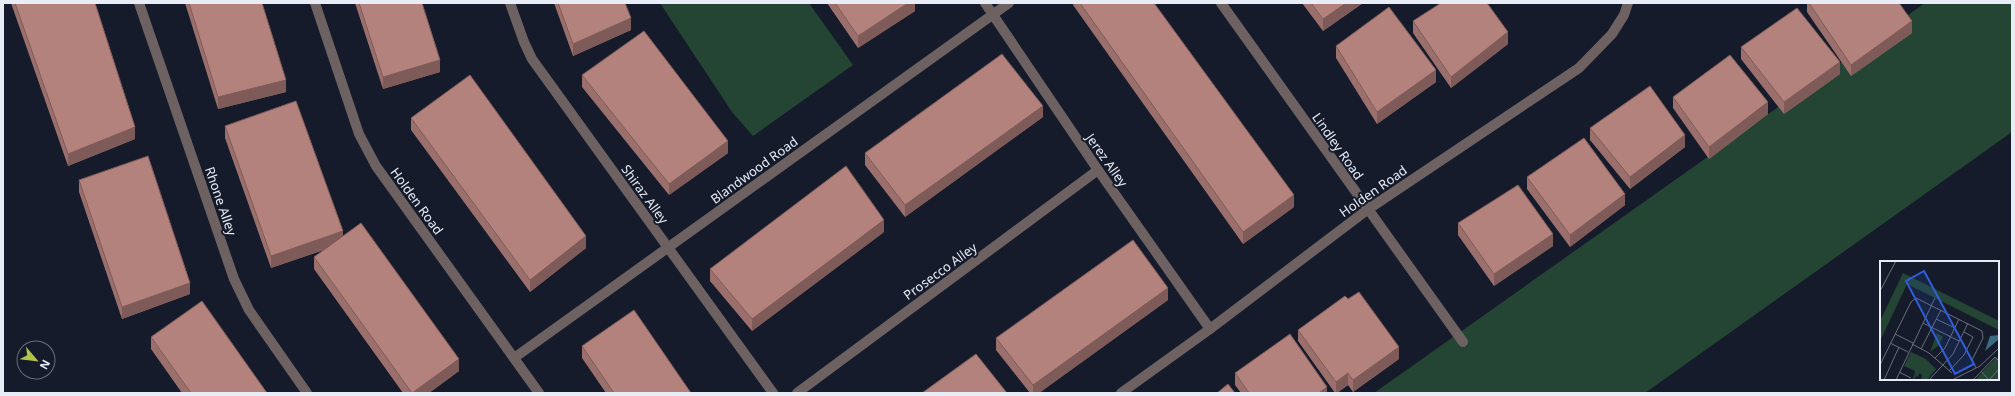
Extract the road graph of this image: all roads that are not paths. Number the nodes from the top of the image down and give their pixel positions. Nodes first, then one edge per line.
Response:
1 (139, 3) edge
2 (315, 3) edge
3 (510, 3) edge
4 (985, 3) edge
5 (1009, 3) edge
6 (1221, 3) edge
7 (1628, 3) edge
8 (993, 14) junction
9 (1098, 170) junction
10 (1367, 210) junction
11 (667, 248) junction
12 (1210, 329) junction
13 (1463, 342) dead end
14 (514, 358) junction
15 (307, 393) edge
16 (539, 393) edge
17 (773, 393) edge
18 (797, 393) edge
19 (1121, 393) edge

1 - 15 street, Rhone Alley
2 - 14 street, Holden Road
3 - 11 street, Shiraz Alley
4 - 8 street, Jerez Alley
5 - 8 street, Blandwood Road
6 - 10 street, Lindley Road
7 - 10 street, Holden Road
8 - 9 street, Jerez Alley
8 - 11 street, Blandwood Road
9 - 12 street, Jerez Alley
9 - 18 street, Prosecco Alley
10 - 12 street, Holden Road
10 - 13 street, Lindley Road
11 - 14 street, Blandwood Road
11 - 17 street, Shiraz Alley
12 - 19 street, Holden Road
14 - 16 street, Holden Road

